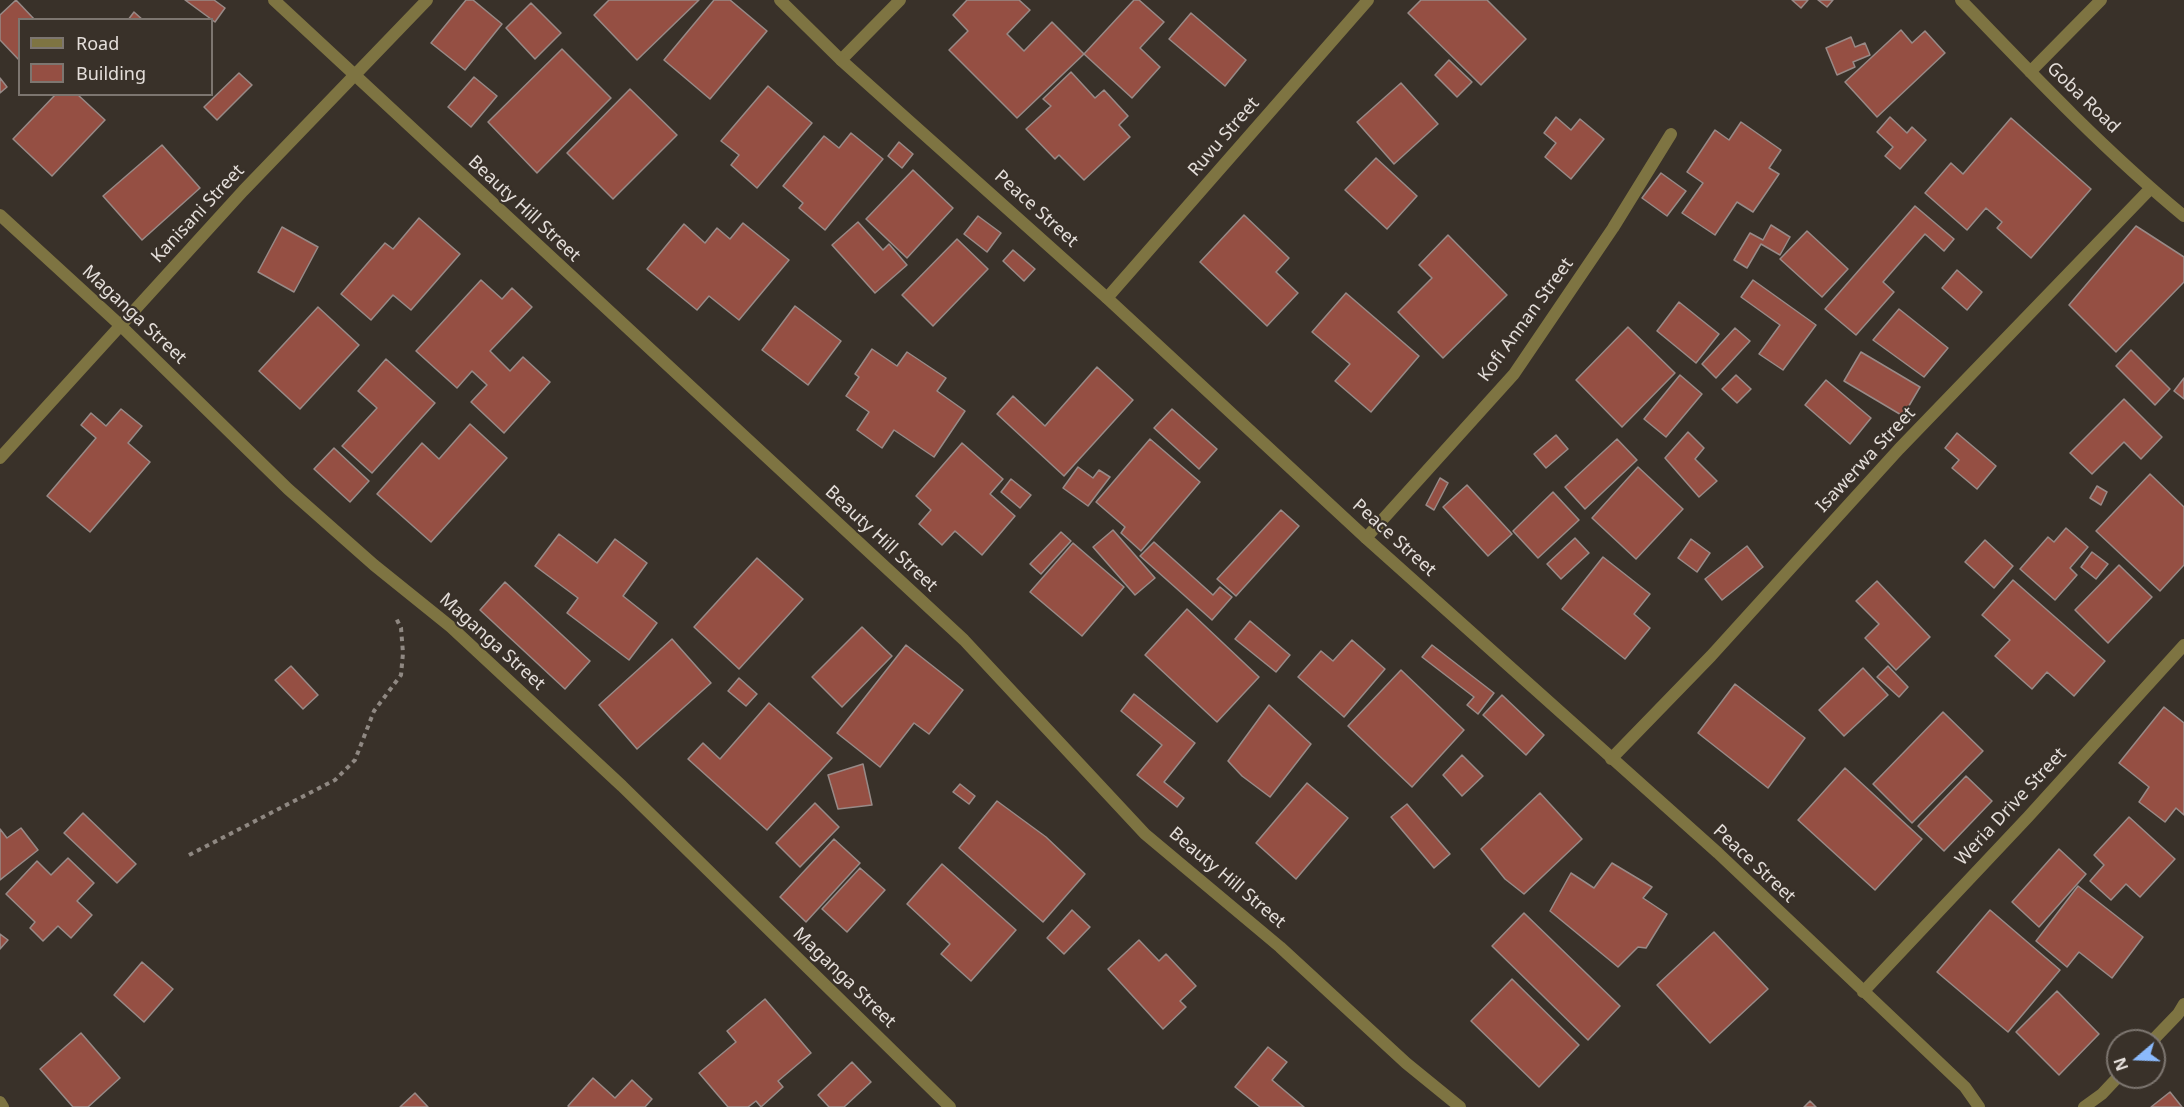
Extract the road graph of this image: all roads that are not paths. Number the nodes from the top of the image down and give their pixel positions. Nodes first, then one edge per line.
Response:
1 (273, 0) edge
2 (427, 0) edge
3 (780, 0) edge
4 (900, 0) edge
5 (1368, 0) edge
6 (1961, 0) edge
7 (2101, 0) edge
8 (841, 60) junction
9 (2030, 72) junction
10 (354, 76) junction
11 (1671, 134) dead end
12 (2151, 188) junction
13 (0, 215) edge
14 (2184, 216) edge
15 (1107, 298) junction
16 (120, 325) junction
17 (0, 458) edge
18 (1366, 538) junction
19 (2184, 645) edge
20 (1611, 759) junction
21 (1863, 992) junction
22 (2182, 1014) edge
23 (2165, 1029) edge
24 (2107, 1089) edge
25 (0, 1102) edge
26 (3, 1107) edge
27 (950, 1107) edge
28 (1460, 1107) edge
29 (1979, 1107) edge
30 (2084, 1107) edge

1 - 10 street, Beauty Hill Street
2 - 10 street, Kanisani Street
3 - 8 street, Peace Street
4 - 8 street
5 - 15 street, Ruvu Street
6 - 9 street, Goba Road
7 - 9 street
8 - 15 street, Peace Street
9 - 12 street, Goba Road
10 - 16 street, Kanisani Street
10 - 28 street, Beauty Hill Street
11 - 18 street, Kofi Annan Street
12 - 14 street, Goba Road
12 - 20 street, Isawerwa Street
13 - 16 street, Maganga Street
15 - 18 street, Peace Street
16 - 17 street, Kanisani Street
16 - 27 street, Maganga Street
18 - 20 street, Peace Street
19 - 21 street, Weria Drive Street
20 - 21 street, Peace Street
21 - 29 street, Peace Street
22 - 23 street
24 - 30 street
25 - 26 street

